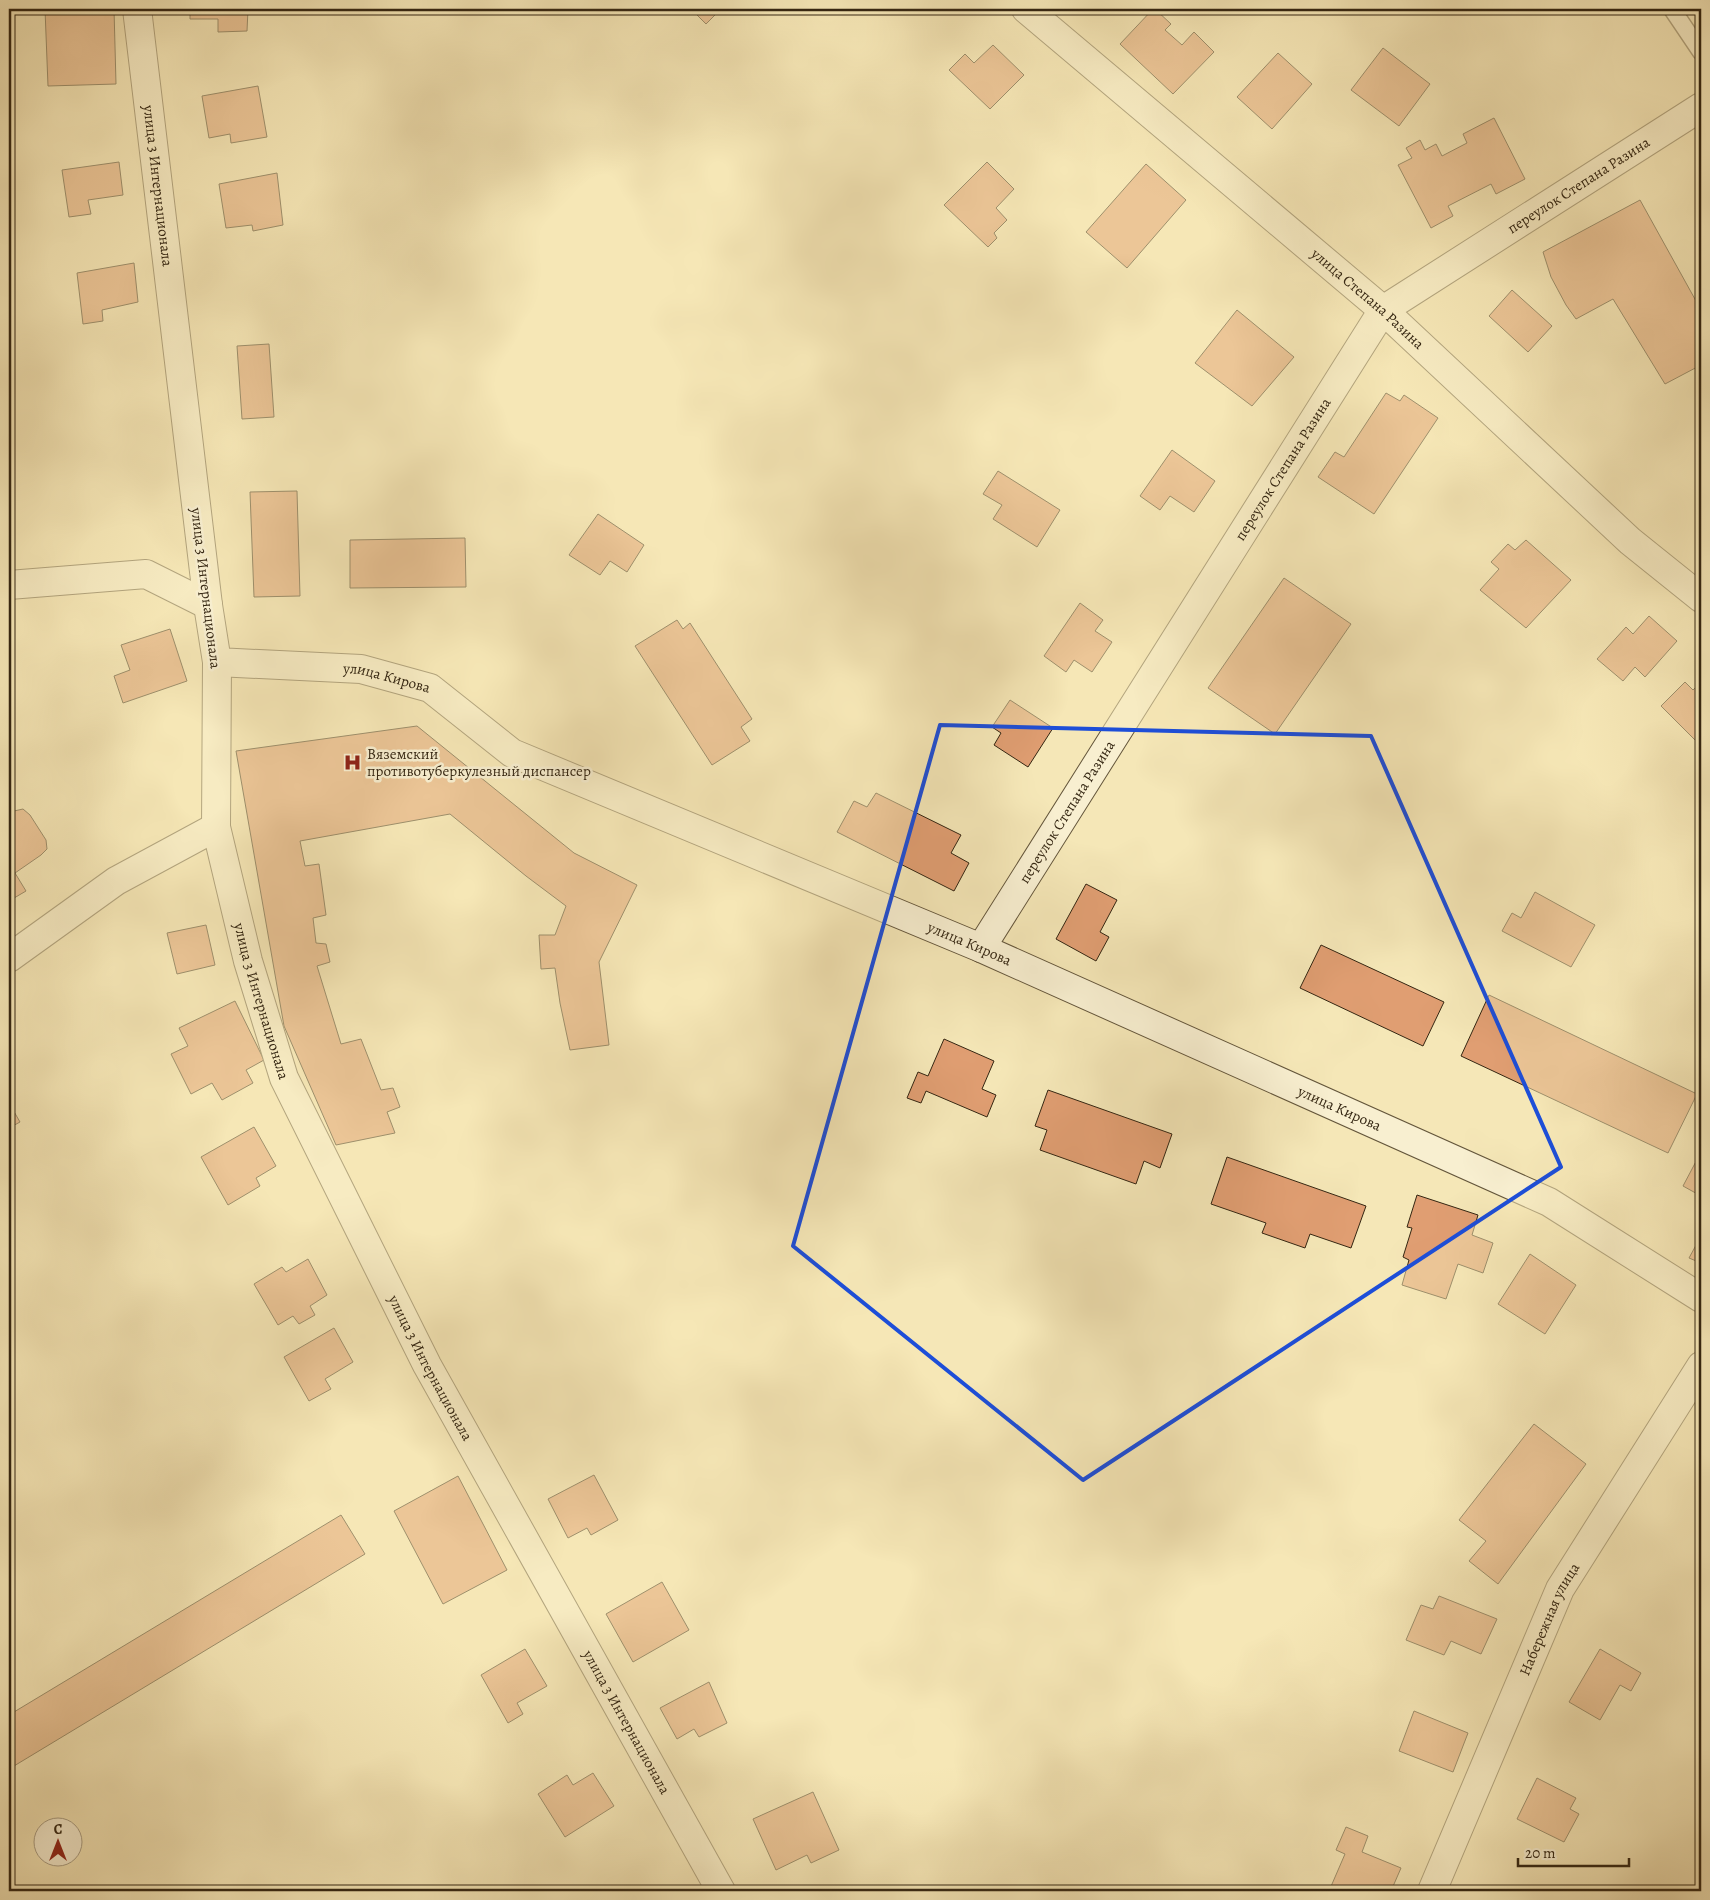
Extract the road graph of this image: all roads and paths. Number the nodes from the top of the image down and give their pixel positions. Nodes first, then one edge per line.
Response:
1 (137, 9) edge
2 (1026, 9) edge
3 (1672, 9) edge
4 (1701, 52) edge
5 (1701, 106) edge
6 (1382, 310) junction
7 (9, 585) edge
8 (1701, 598) edge
9 (208, 605) junction
10 (217, 662) junction
11 (216, 827) junction
12 (981, 948) junction
13 (9, 958) edge
14 (1701, 1298) edge
15 (1701, 1366) edge
16 (721, 1891) edge
17 (1432, 1891) edge

1 - 9 street, улица 3 Интернационала
2 - 6 street, улица Степана Разина
3 - 4 lane
5 - 6 street, переулок Степана Разина
6 - 8 street, улица Степана Разина
6 - 12 street, переулок Степана Разина
7 - 9 street
9 - 10 street, улица 3 Интернационала
10 - 11 street, улица 3 Интернационала
10 - 12 street, улица Кирова
11 - 13 street
11 - 16 street, улица 3 Интернационала
12 - 14 street, улица Кирова
15 - 17 street, Набережная улица

